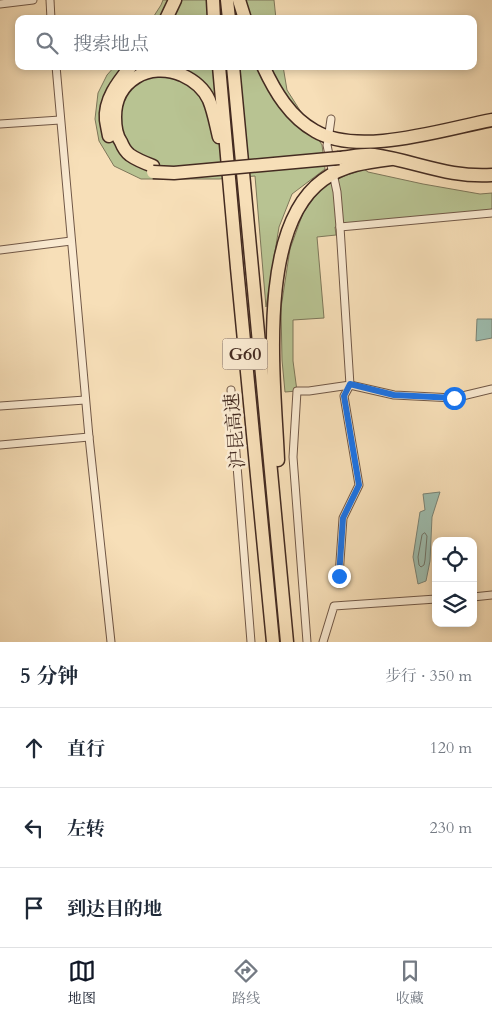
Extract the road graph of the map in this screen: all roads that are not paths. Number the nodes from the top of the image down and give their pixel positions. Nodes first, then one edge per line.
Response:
1 (33, 0) edge
2 (50, 0) edge
3 (176, 0) edge
4 (213, 0) edge
5 (227, 0) edge
6 (239, 0) edge
7 (0, 4) edge
8 (52, 15) edge
9 (168, 15) edge
10 (214, 15) edge
11 (229, 15) edge
12 (244, 15) edge
13 (56, 70) edge
14 (128, 70) edge
15 (219, 70) edge
16 (233, 70) edge
17 (265, 70) edge
18 (331, 119) dead end
19 (60, 120) junction
20 (492, 120) edge
21 (0, 124) edge
22 (418, 137) junction
23 (340, 154) junction
24 (391, 159) junction
25 (153, 169) junction
26 (492, 175) edge
27 (230, 186) junction
28 (492, 213) edge
29 (340, 227) junction
30 (71, 241) junction
31 (0, 250) edge
32 (350, 384) junction
33 (492, 389) edge
34 (231, 390) dead end
35 (85, 400) junction
36 (0, 406) edge
37 (88, 437) junction
38 (0, 445) edge
39 (339, 576) dead end
40 (492, 595) edge
41 (477, 596) edge
42 (432, 599) edge
43 (284, 617) junction
44 (111, 642) edge
45 (251, 642) edge
46 (273, 642) edge
47 (287, 642) edge
48 (307, 642) edge
49 (323, 642) edge

1 - 7 street
2 - 8 street
3 - 9 highway
4 - 10 highway
5 - 11 highway
6 - 12 highway
13 - 19 street
14 - 25 highway
15 - 27 highway, 沪昆高速 / G60
16 - 43 highway, 沪昆高速 / G60
17 - 22 highway
18 - 29 street
19 - 21 street
19 - 30 street
20 - 22 highway
22 - 23 highway
23 - 24 highway
23 - 25 highway, bridge
24 - 26 highway
24 - 43 highway
25 - 27 highway
27 - 46 highway, 沪昆高速 / G60
28 - 29 street
29 - 32 street
30 - 31 street
30 - 35 street
32 - 33 street
32 - 39 street
32 - 48 street
34 - 45 street
35 - 36 street
35 - 37 street
37 - 38 street
37 - 44 street
40 - 41 street
42 - 49 street
43 - 47 highway, 沪昆高速 / G60

